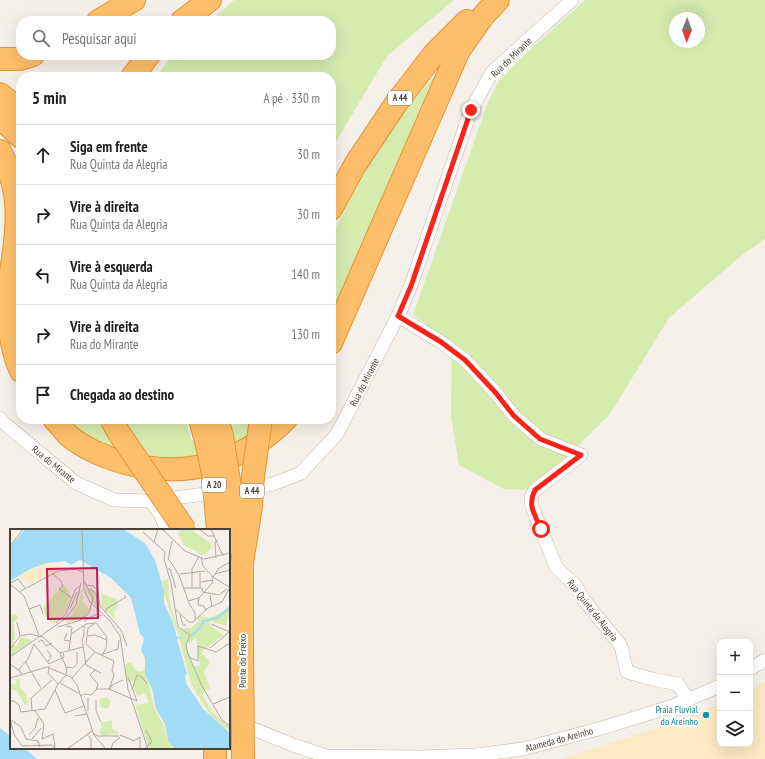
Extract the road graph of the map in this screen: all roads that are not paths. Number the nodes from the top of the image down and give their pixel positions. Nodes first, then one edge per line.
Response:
1 (134, 0) edge
2 (210, 0) edge
3 (488, 0) edge
4 (498, 0) edge
5 (572, 0) edge
6 (107, 16) edge
7 (189, 16) edge
8 (0, 59) edge
9 (16, 59) edge
10 (145, 60) edge
11 (136, 72) edge
12 (0, 94) edge
13 (16, 107) edge
14 (0, 118) edge
15 (16, 132) edge
16 (0, 150) edge
17 (336, 199) edge
18 (16, 203) edge
19 (16, 203) edge
20 (16, 231) edge
21 (16, 231) edge
22 (398, 316) junction
23 (336, 332) edge
24 (16, 355) edge
25 (0, 418) edge
26 (59, 424) edge
27 (114, 424) edge
28 (206, 424) edge
29 (260, 424) edge
30 (281, 424) edge
31 (215, 432) edge
32 (150, 501) junction
33 (167, 529) edge
34 (184, 529) edge
35 (218, 529) edge
36 (242, 563) junction
37 (765, 660) edge
38 (753, 667) edge
39 (717, 687) edge
40 (688, 700) junction
41 (230, 719) edge
42 (243, 759) edge

1 - 6 highway
2 - 7 highway
3 - 17 highway, A 44
4 - 23 highway
5 - 22 street, Rua do Mirante
8 - 9 highway
10 - 11 highway
12 - 13 highway
14 - 15 highway
16 - 18 highway
19 - 20 highway
21 - 24 highway
22 - 32 street, Rua do Mirante
22 - 40 street, Rua Quinta da Alegria
25 - 32 street, Rua do Mirante
26 - 30 highway
27 - 34 highway, bridge
28 - 31 highway, A 20
29 - 36 highway, A 44, bridge
31 - 35 highway, A 20, bridge
31 - 36 highway, A 20, bridge
32 - 33 street
36 - 42 highway, Ponte do Freixo / A 20, bridge
37 - 38 street
39 - 40 street, Alameda do Areinho
40 - 41 street, Alameda do Areinho

